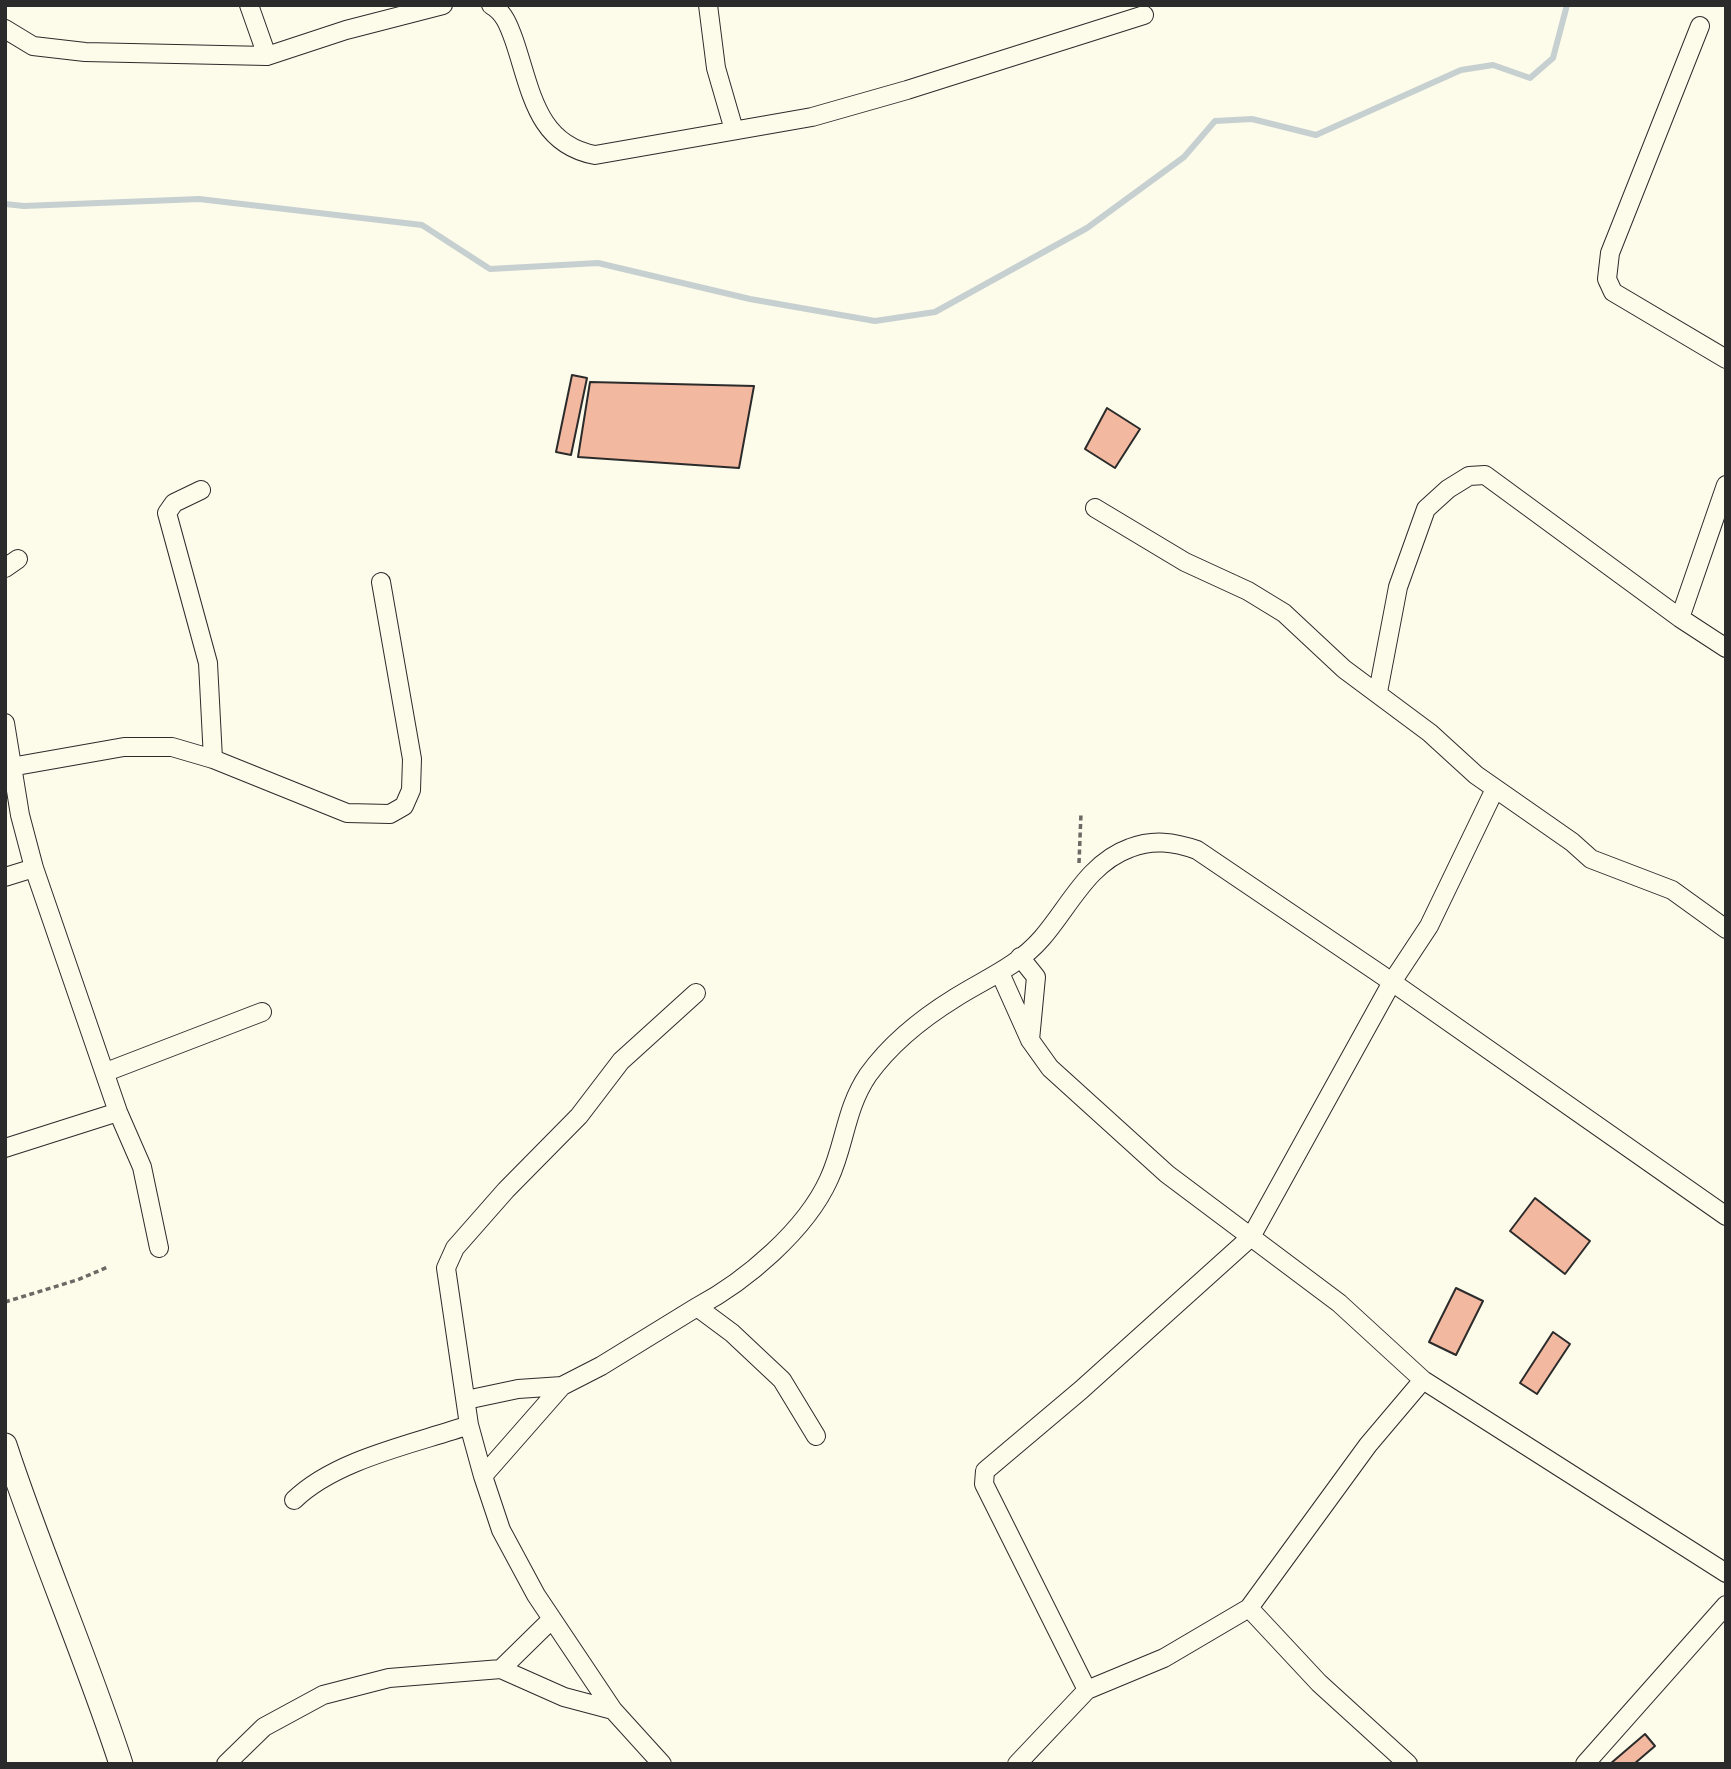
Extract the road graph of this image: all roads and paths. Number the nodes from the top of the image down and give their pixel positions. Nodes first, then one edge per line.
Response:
1 (249, 5) edge
2 (443, 5) edge
3 (491, 5) edge
4 (708, 5) edge
5 (1144, 15) dead end
6 (1700, 26) dead end
7 (5, 29) edge
8 (267, 56) junction
9 (734, 130) junction
10 (1726, 359) edge
11 (1726, 485) edge
12 (201, 490) dead end
13 (1095, 508) dead end
14 (381, 582) dead end
15 (1680, 618) junction
16 (1726, 648) edge
17 (1378, 692) junction
18 (5, 723) edge
19 (213, 759) junction
20 (9, 767) edge
21 (1495, 789) junction
22 (1081, 813) dead end
23 (34, 868) junction
24 (5, 877) edge
25 (1079, 886) junction
26 (1726, 929) edge
27 (1020, 957) junction
28 (1000, 973) junction
29 (1392, 982) junction
30 (696, 993) dead end
31 (262, 1012) dead end
32 (1030, 1040) junction
33 (106, 1072) junction
34 (118, 1112) junction
35 (5, 1148) edge
36 (1726, 1216) edge
37 (1251, 1237) junction
38 (159, 1248) dead end
39 (108, 1267) dead end
40 (5, 1302) edge
41 (697, 1307) junction
42 (1423, 1380) junction
43 (562, 1386) junction
44 (466, 1400) junction
45 (469, 1425) junction
46 (816, 1436) dead end
47 (5, 1445) edge
48 (483, 1476) junction
49 (294, 1500) dead end
50 (1726, 1573) edge
51 (1726, 1605) edge
52 (1249, 1608) junction
53 (552, 1619) junction
54 (501, 1669) junction
55 (1087, 1690) junction
56 (613, 1710) junction
57 (121, 1764) edge
58 (226, 1764) edge
59 (662, 1764) edge
60 (1017, 1764) edge
61 (1408, 1764) edge
62 (1586, 1764) edge

1 - 8 street
2 - 8 street
3 - 9 street
4 - 9 street
5 - 9 street
6 - 10 street
7 - 8 street
11 - 15 street
12 - 19 street
13 - 17 street
14 - 19 street
15 - 16 street
15 - 17 street
17 - 21 street
18 - 20 street
19 - 20 street
20 - 23 street
21 - 26 street
21 - 29 street
22 - 25 path
23 - 24 street
23 - 33 street
25 - 27 street
25 - 29 street
27 - 28 street
27 - 32 street
28 - 32 street
28 - 41 street
29 - 36 street
29 - 37 street
30 - 44 street
31 - 33 street
32 - 37 street
33 - 34 street
34 - 35 street
34 - 38 street
37 - 42 street
37 - 55 street
39 - 40 path
41 - 43 street
41 - 46 street
42 - 50 street
42 - 52 street
43 - 44 street
43 - 48 street
44 - 45 street
45 - 48 street
45 - 49 street
47 - 57 street
48 - 53 street
51 - 62 street
52 - 55 street
52 - 61 street
53 - 54 street
53 - 56 street
54 - 56 street
54 - 58 street
55 - 60 street
56 - 59 street

